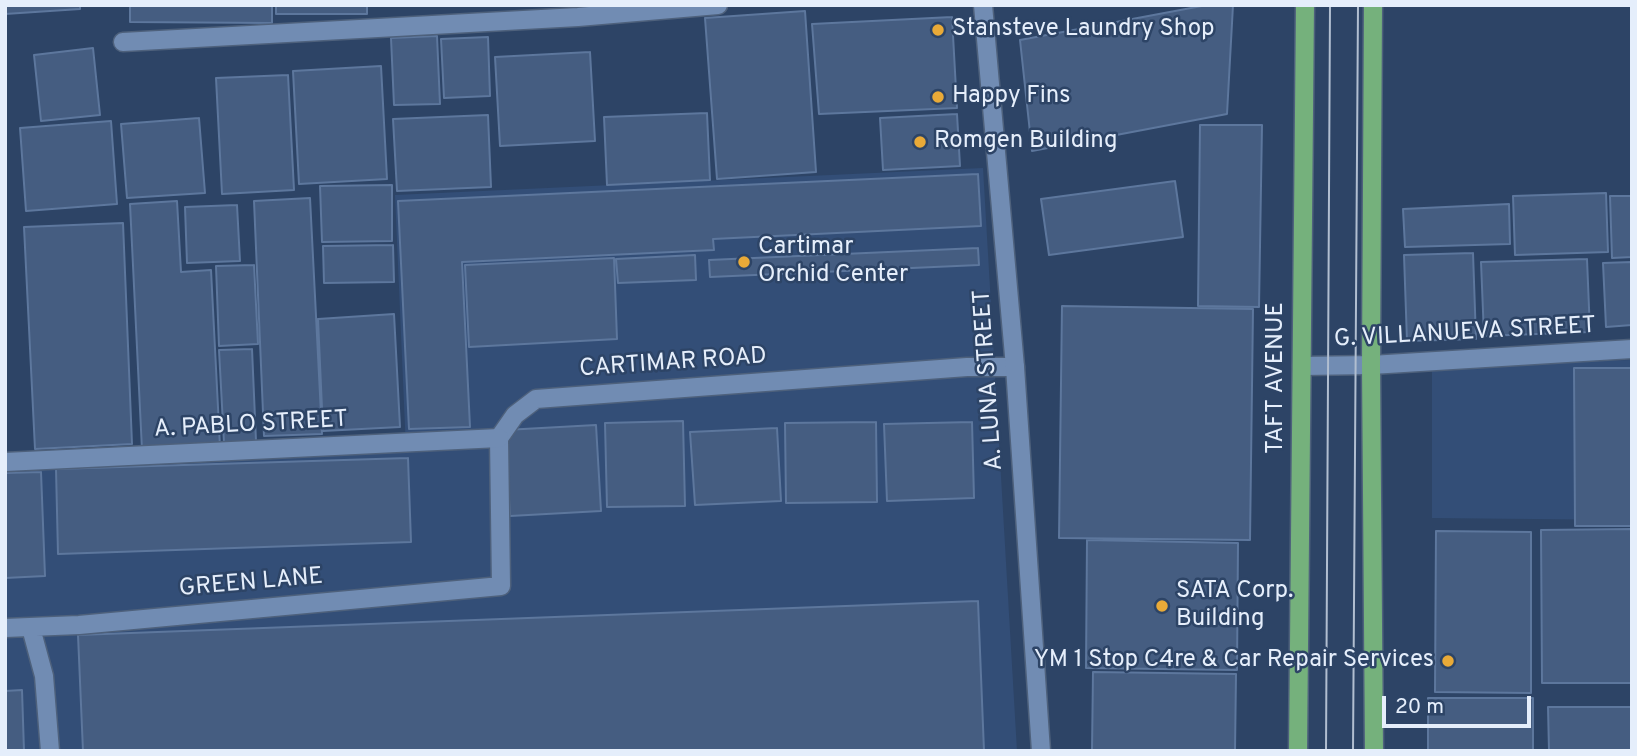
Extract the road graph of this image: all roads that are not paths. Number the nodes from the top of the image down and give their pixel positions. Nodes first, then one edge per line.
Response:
1 (718, 5) edge
2 (983, 5) edge
3 (1306, 5) edge
4 (1373, 5) edge
5 (123, 42) dead end
6 (1632, 349) edge
7 (1371, 365) junction
8 (1301, 366) junction
9 (1015, 367) junction
10 (499, 438) junction
11 (5, 462) edge
12 (5, 628) edge
13 (32, 628) junction
14 (50, 751) edge
15 (1041, 751) edge
16 (1298, 751) edge
17 (1374, 751) edge

1 - 5 street
2 - 9 street, A. LUNA STREET
3 - 8 main road, TAFT AVENUE
4 - 7 main road
6 - 7 street, G. VILLANUEVA STREET
7 - 8 street, G. VILLANUEVA STREET
7 - 17 main road
8 - 16 main road, TAFT AVENUE
9 - 10 street, CARTIMAR ROAD
9 - 15 street, A. LUNA STREET
10 - 11 street, A. PABLO STREET
10 - 13 street, GREEN LANE
12 - 13 street, GREEN LANE
13 - 14 street

